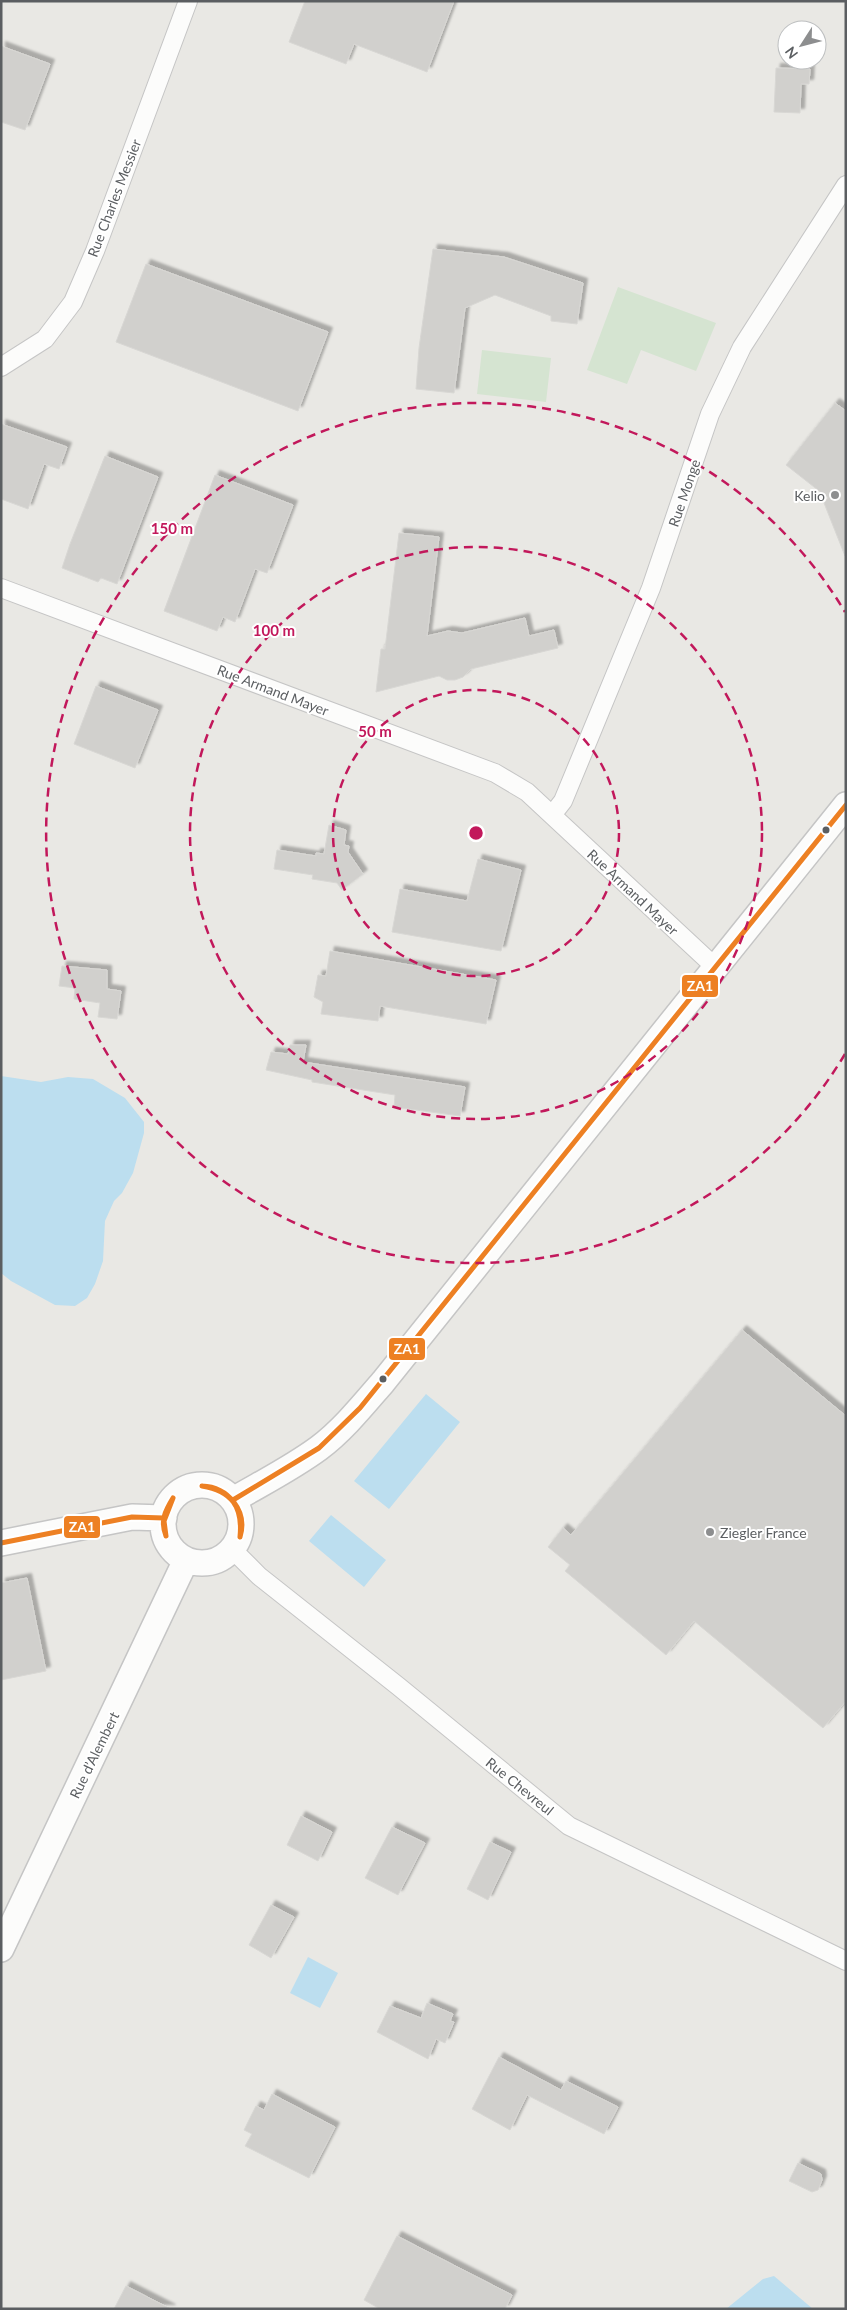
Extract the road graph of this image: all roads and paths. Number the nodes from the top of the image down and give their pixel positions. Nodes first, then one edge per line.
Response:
1 (188, 1) edge
2 (846, 185) edge
3 (1, 367) edge
4 (1, 588) edge
5 (846, 805) edge
6 (552, 815) junction
7 (714, 966) junction
8 (233, 1500) junction
9 (164, 1518) junction
10 (1, 1543) edge
11 (233, 1550) junction
12 (186, 1560) junction
13 (1, 1949) edge
14 (846, 1961) edge

1 - 3 street, Rue Charles Messier
2 - 6 street, Rue Monge
4 - 6 street, Rue Armand Mayer
5 - 7 street
6 - 7 street, Rue Armand Mayer
7 - 8 street
8 - 9 street
8 - 11 street
9 - 10 street
9 - 12 street
11 - 12 street
11 - 14 street, Rue Chevreul
12 - 13 street, Rue d’Alembert

